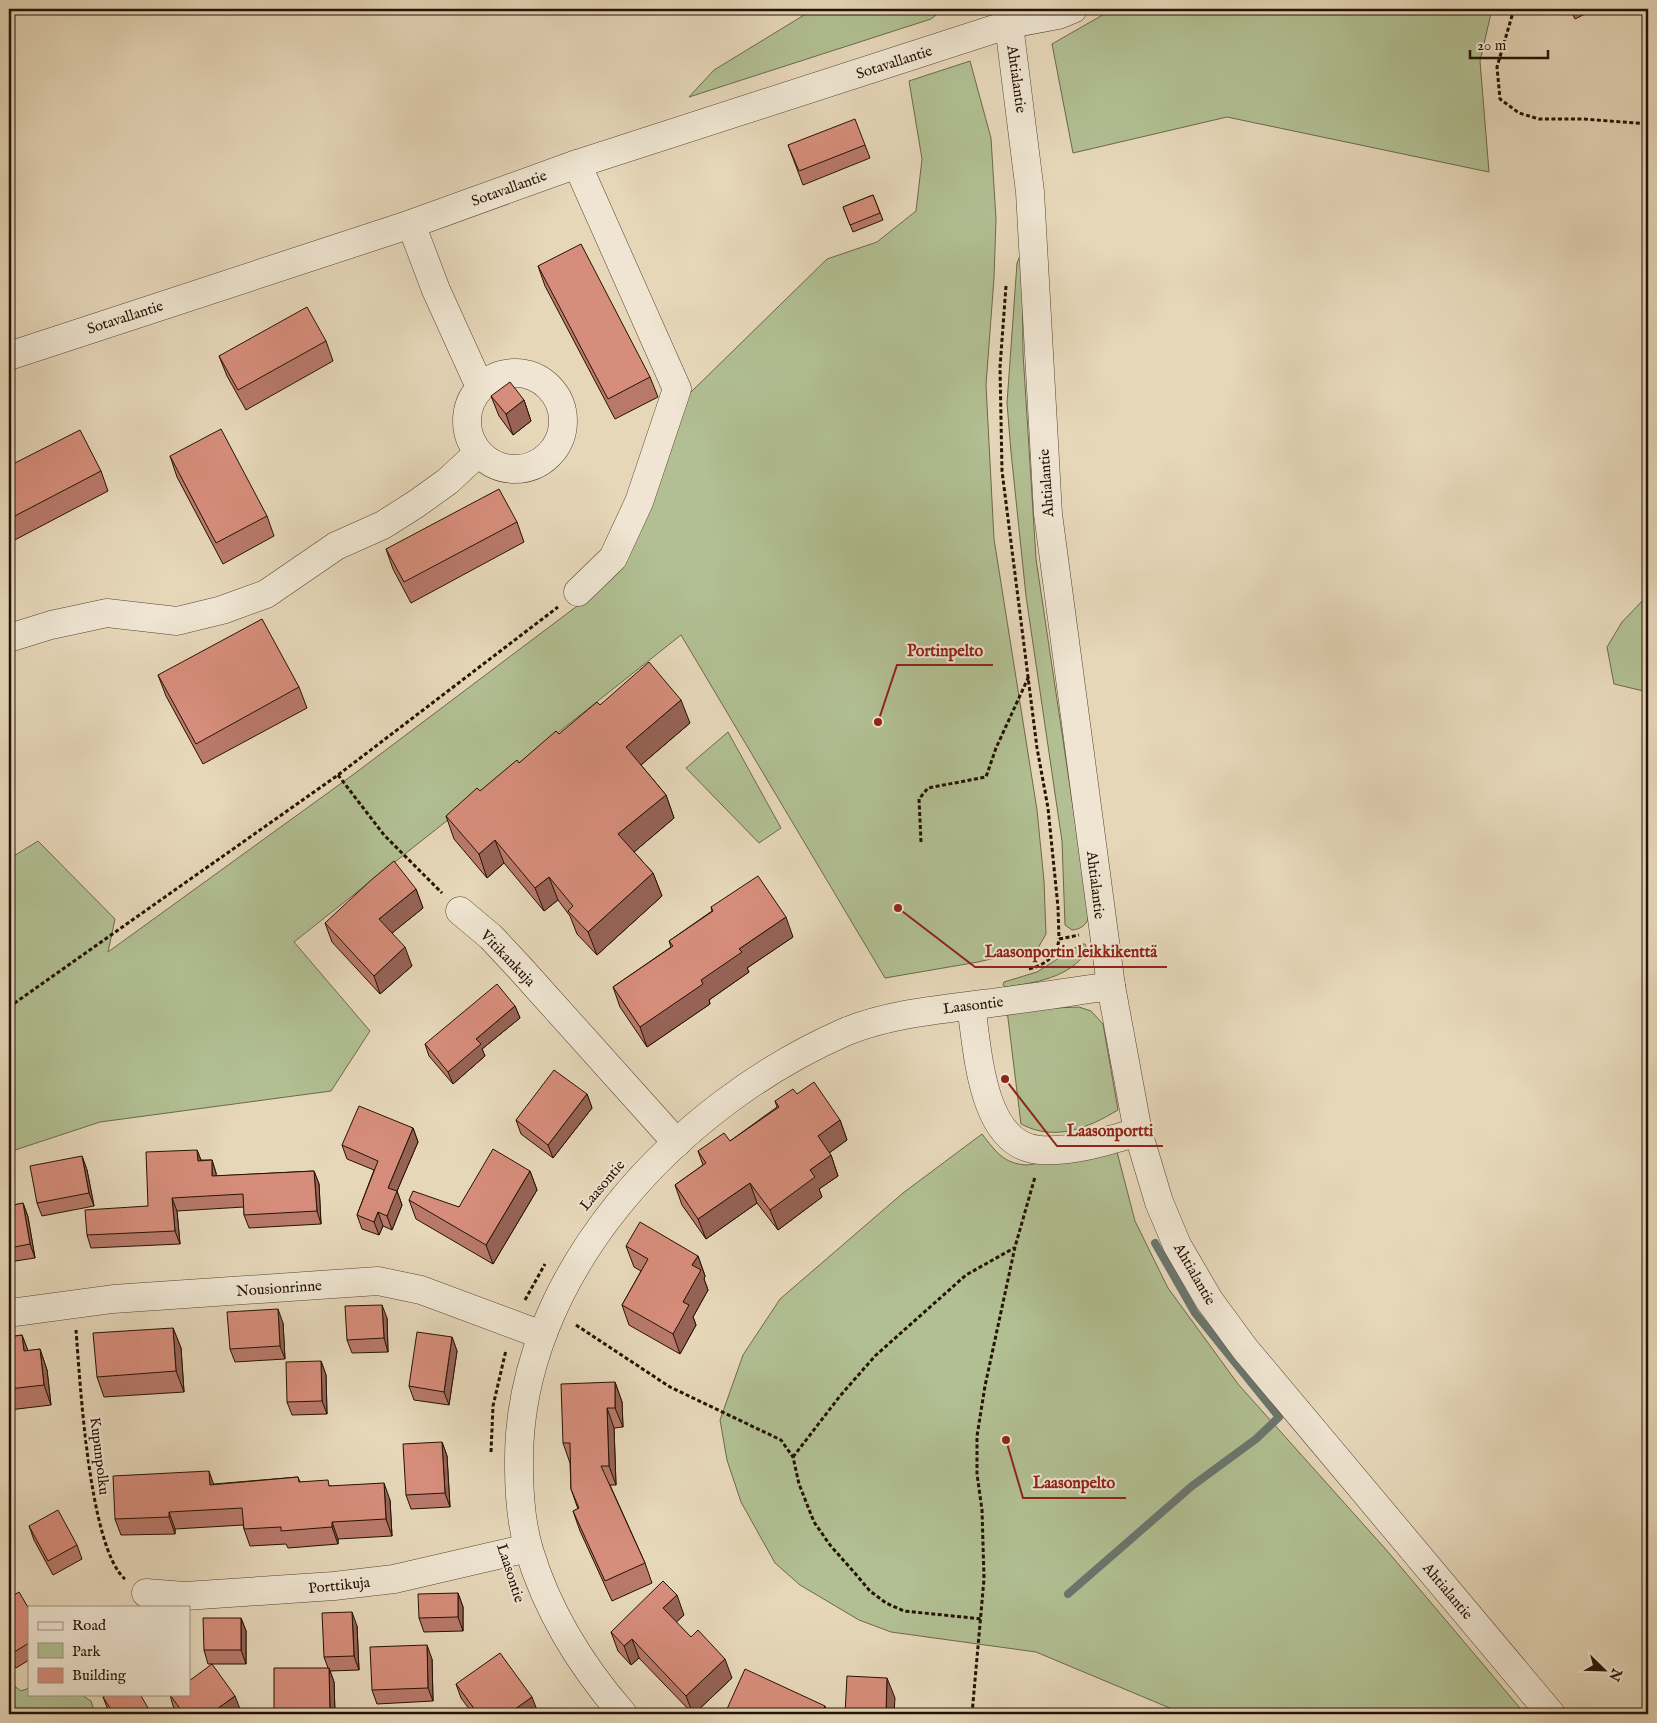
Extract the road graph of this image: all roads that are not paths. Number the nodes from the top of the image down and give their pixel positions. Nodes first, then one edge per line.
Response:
1 (1073, 9) edge
2 (1009, 16) edge
3 (576, 164) junction
4 (411, 224) junction
5 (9, 356) edge
6 (480, 387) junction
7 (478, 453) junction
8 (578, 592) road end
9 (9, 638) edge
10 (460, 911) road end
11 (1111, 986) junction
12 (971, 1006) junction
13 (1138, 1132) junction
14 (677, 1143) junction
15 (9, 1313) edge
16 (542, 1335) junction
17 (528, 1548) junction
18 (146, 1593) road end
19 (623, 1714) edge
20 (1551, 1714) edge

1 - 2 street, Sotavallantie
2 - 3 street, Sotavallantie
2 - 11 street, Ahtialantie
3 - 4 street, Sotavallantie
3 - 8 street
4 - 5 street, Sotavallantie
4 - 6 street
6 - 7 street
6 - 7 street
7 - 9 street
10 - 14 street, Vitikankuja
11 - 12 street, Laasontie
11 - 13 street, Ahtialantie
12 - 13 street
12 - 14 street, Laasontie
13 - 20 street, Ahtialantie
14 - 16 street, Laasontie
15 - 16 street, Nousionrinne
16 - 17 street, Laasontie
17 - 18 street, Porttikuja
17 - 19 street, Laasontie

